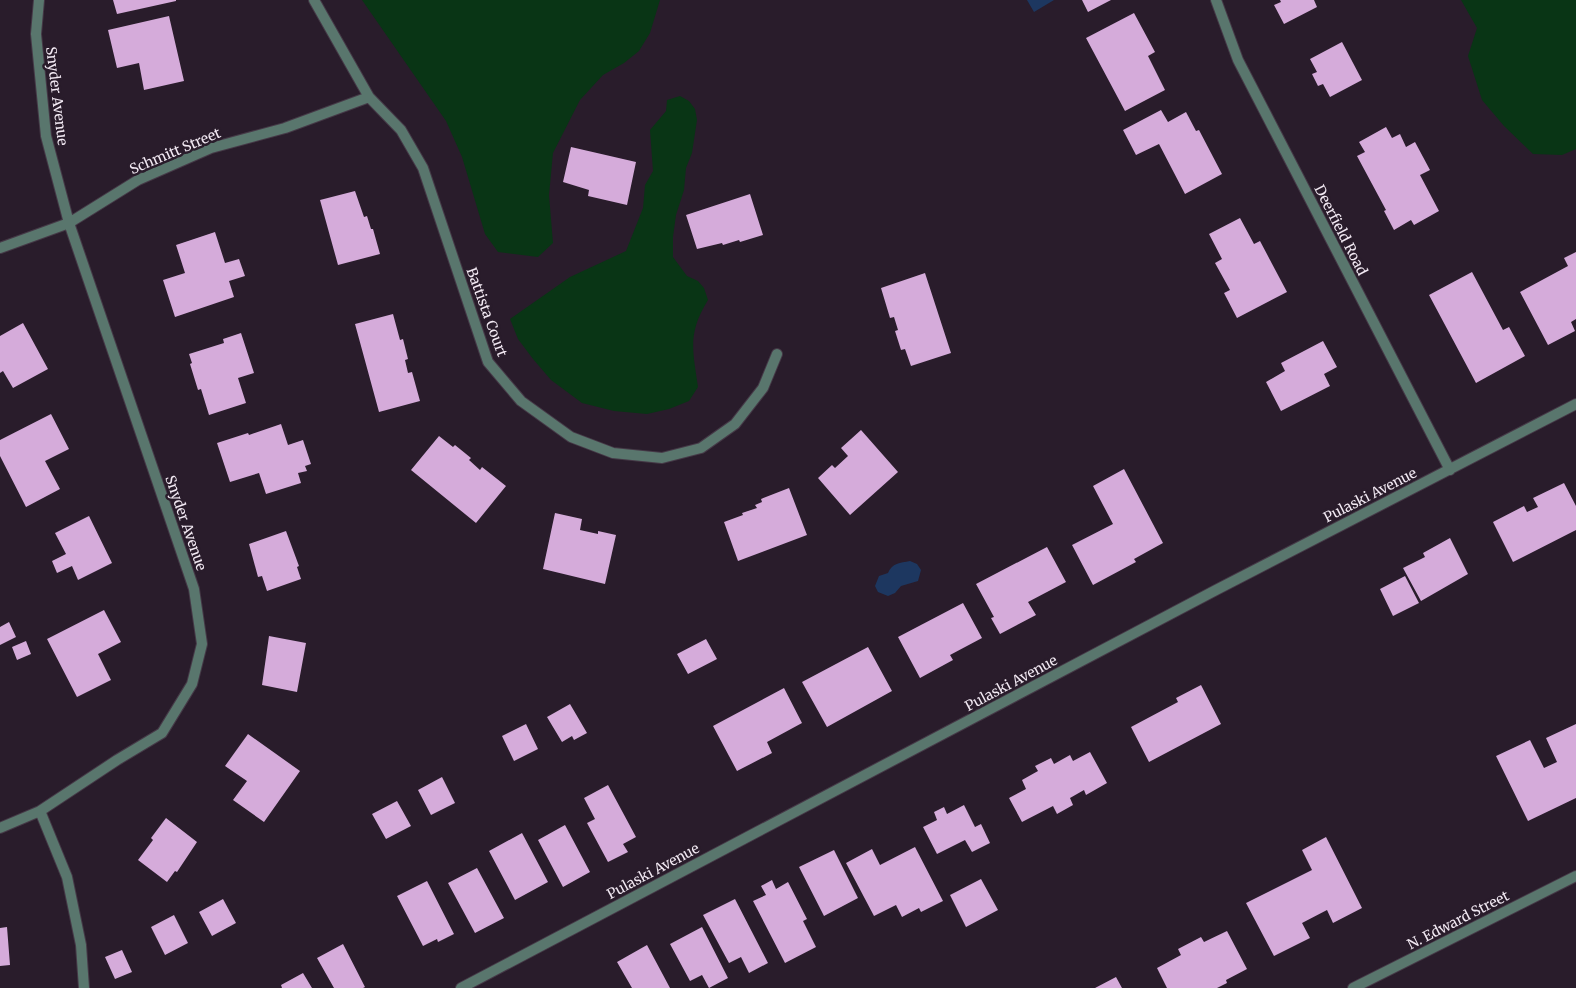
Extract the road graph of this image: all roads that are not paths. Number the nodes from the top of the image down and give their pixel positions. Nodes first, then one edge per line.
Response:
1 (38, 0) edge
2 (314, 0) edge
3 (1216, 0) edge
4 (368, 97) junction
5 (69, 223) junction
6 (0, 248) edge
7 (777, 354) dead end
8 (1576, 404) edge
9 (1450, 470) junction
10 (40, 811) junction
11 (0, 828) edge
12 (1576, 876) edge
13 (84, 988) edge
14 (461, 988) edge
15 (1353, 988) edge

1 - 5 street, Snyder Avenue
2 - 4 street, Battista Court
3 - 9 street, Deerfield Road
4 - 5 street, Schmitt Street
4 - 7 street, Battista Court
5 - 6 street, Schmitt Street
5 - 10 street, Snyder Avenue
8 - 9 street, Pulaski Avenue
9 - 14 street, Pulaski Avenue
10 - 11 street, Snyder Avenue
10 - 13 street
12 - 15 street, N. Edward Street

